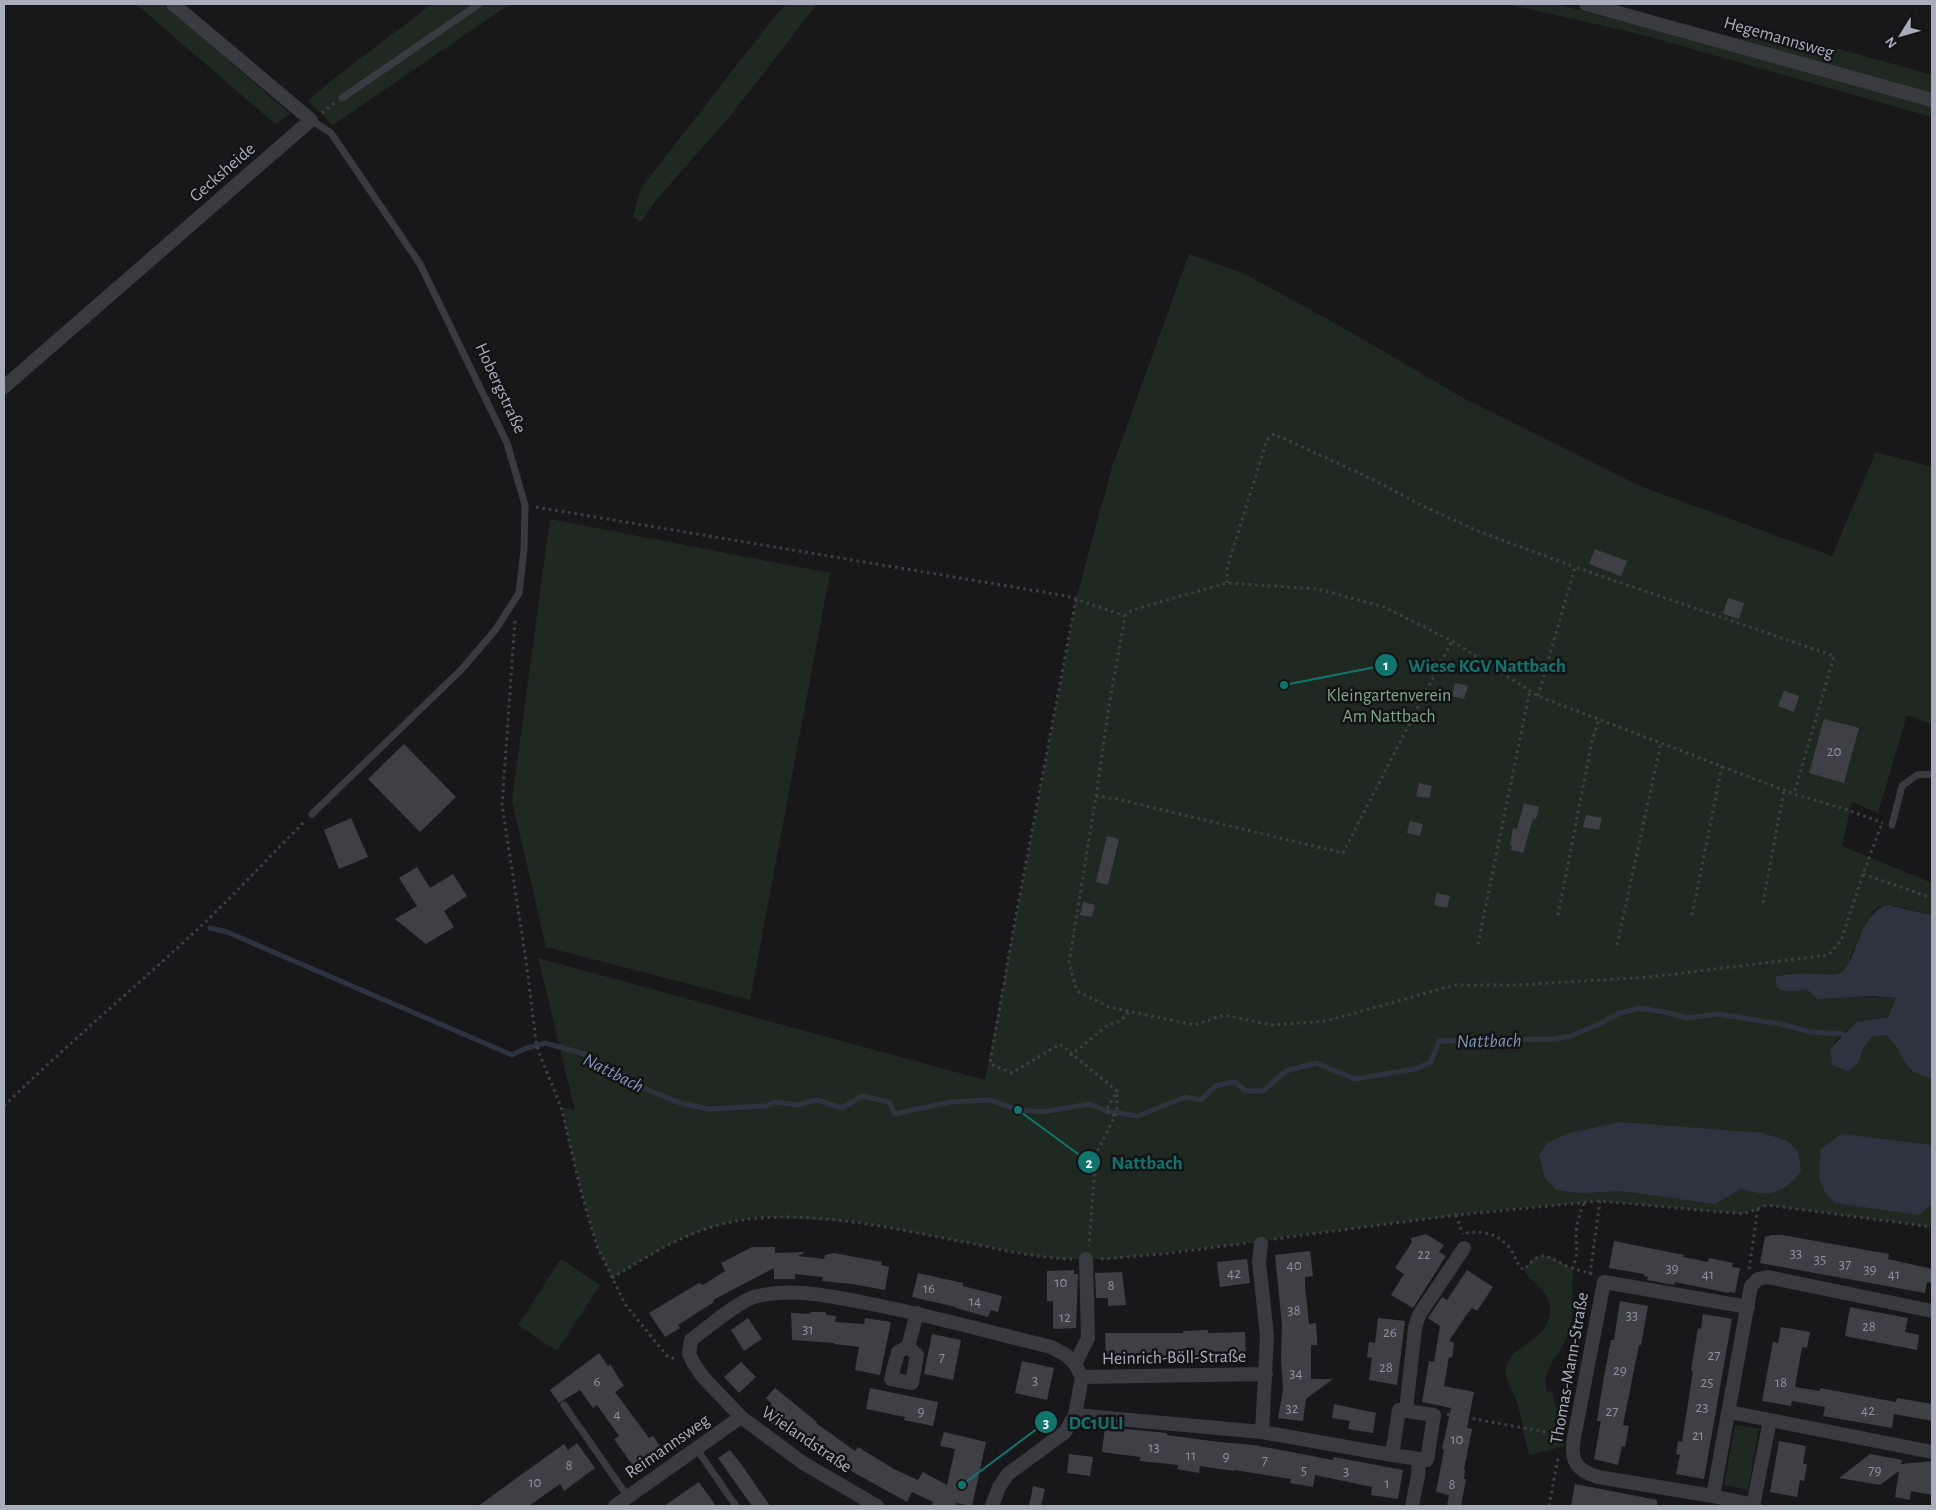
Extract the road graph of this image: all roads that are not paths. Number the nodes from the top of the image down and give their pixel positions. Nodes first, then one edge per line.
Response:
1 (173, 4) edge
2 (478, 4) edge
3 (1586, 4) edge
4 (342, 98) road end
5 (1932, 100) edge
6 (311, 120) junction
7 (4, 387) edge
8 (1932, 774) edge
9 (312, 814) road end
10 (1892, 824) dead end
11 (1261, 1244) road end
12 (1464, 1248) dead end
13 (1086, 1259) road end
14 (1748, 1307) junction
15 (1932, 1311) edge
16 (917, 1313) junction
17 (908, 1347) dead end
18 (1075, 1364) junction
19 (1266, 1374) junction
20 (1082, 1377) junction
21 (564, 1405) dead end
22 (1406, 1410) junction
23 (1728, 1412) junction
24 (1076, 1414) junction
25 (740, 1417) junction
26 (1770, 1420) junction
27 (1262, 1432) junction
28 (696, 1448) junction
29 (1932, 1452) edge
30 (1392, 1455) junction
31 (1419, 1459) junction
32 (628, 1496) junction
33 (1713, 1496) junction
34 (615, 1506) edge
35 (736, 1506) edge
36 (878, 1506) edge
37 (992, 1506) edge
38 (1412, 1506) edge
39 (1753, 1506) edge

1 - 6 street, Hobergstraße
2 - 4 lane
3 - 5 street, Hegemannsweg
6 - 7 street, Gecksheide
6 - 9 lane, Hobergstraße
8 - 10 lane
11 - 19 street, Heinrich-Böll-Straße
12 - 22 street
13 - 18 street
14 - 15 street
14 - 23 street
14 - 33 street, Thomas-Mann-Straße
16 - 17 street
16 - 18 street
16 - 25 street, Wielandstraße
18 - 20 street
19 - 20 street, Heinrich-Böll-Straße
19 - 27 street, Heinrich-Böll-Straße
20 - 24 street
21 - 32 lane
22 - 30 street
22 - 31 street
23 - 26 street
23 - 33 street
24 - 27 street
24 - 37 street
25 - 28 street, Reimannsweg
25 - 36 street, Wielandstraße
26 - 29 street
26 - 39 street
27 - 30 street
28 - 32 street, Reimannsweg
28 - 35 lane
30 - 31 street
31 - 38 street
32 - 34 street, Reimannsweg
33 - 39 street, Thomas-Mann-Straße

